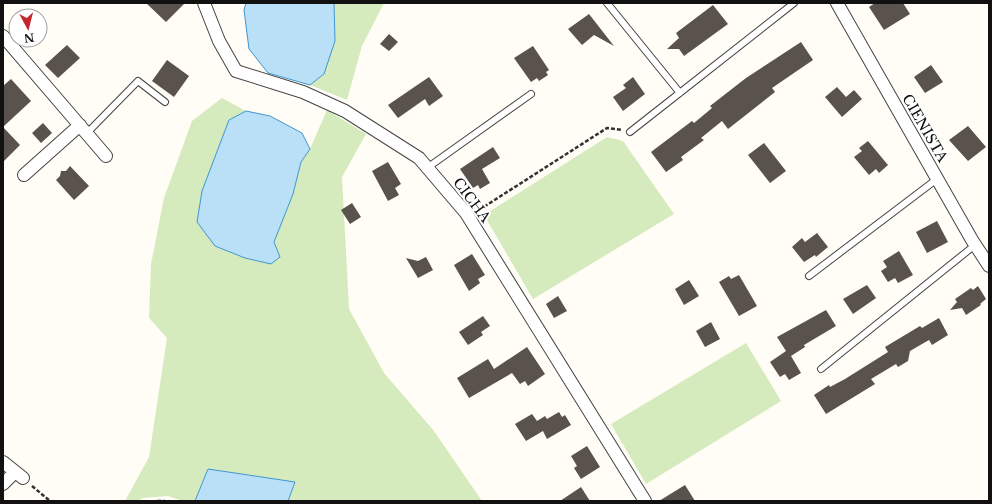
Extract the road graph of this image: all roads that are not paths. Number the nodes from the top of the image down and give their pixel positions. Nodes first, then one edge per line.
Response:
1 (204, 3) edge
2 (607, 3) edge
3 (794, 3) edge
4 (838, 3) edge
5 (3, 36) edge
6 (680, 93) junction
7 (531, 94) dead end
8 (165, 102) dead end
9 (83, 129) junction
10 (630, 132) road end
11 (106, 156) dead end
12 (427, 168) junction
13 (24, 175) dead end
14 (937, 178) junction
15 (975, 245) junction
16 (989, 266) edge
17 (809, 276) dead end
18 (821, 369) dead end
19 (3, 462) edge
20 (3, 484) edge
21 (644, 501) edge

1 - 12 street, CICHA
2 - 6 lane
3 - 6 lane
4 - 14 street, CIENISTA
5 - 9 street
6 - 10 lane
7 - 12 lane
8 - 9 lane
9 - 11 street
9 - 13 street
12 - 21 street, CICHA
14 - 15 street, CIENISTA
14 - 17 lane
15 - 16 street, CIENISTA
15 - 18 lane
19 - 20 street

